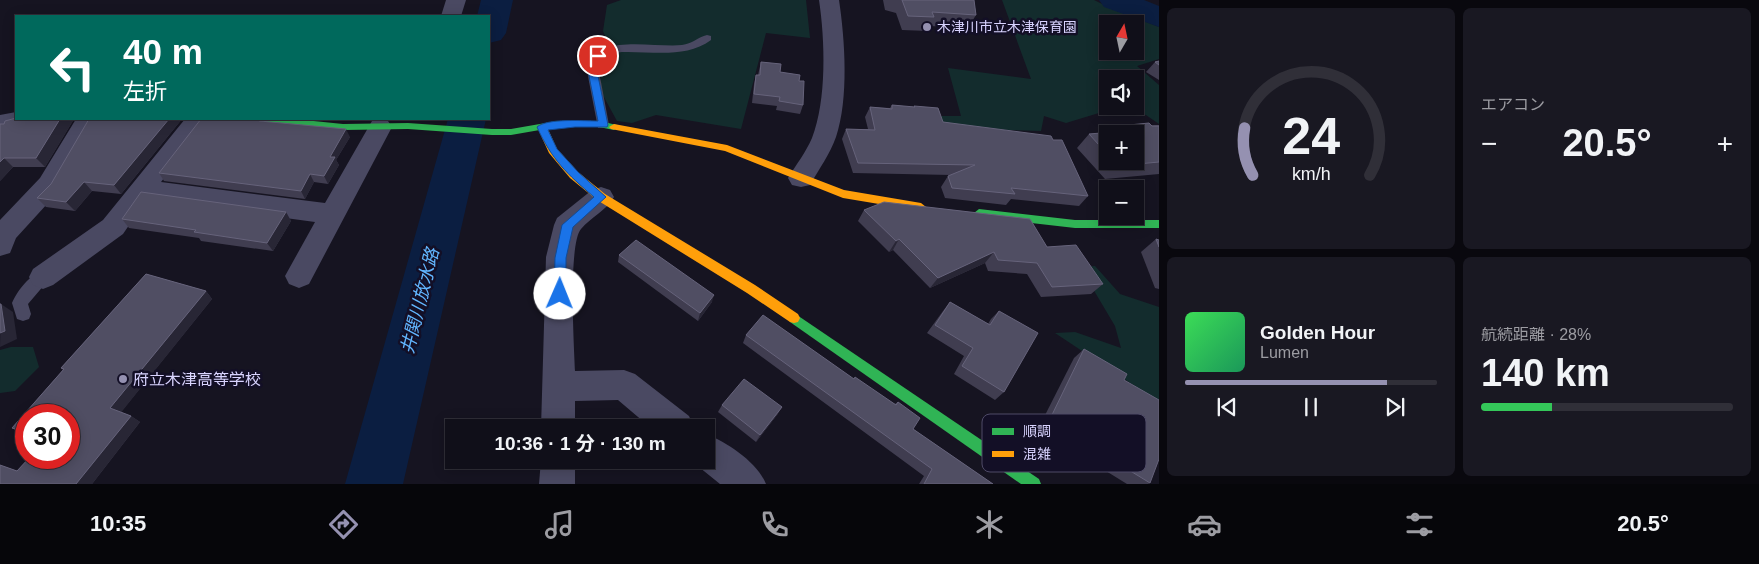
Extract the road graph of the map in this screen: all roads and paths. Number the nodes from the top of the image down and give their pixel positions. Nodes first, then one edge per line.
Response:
1 (456, 0) edge
2 (829, 0) edge
3 (451, 15) edge
4 (707, 38) dead end
5 (15, 120) edge
6 (87, 120) edge
7 (197, 120) edge
8 (275, 120) edge
9 (0, 123) edge
10 (416, 124) edge
11 (603, 125) junction
12 (380, 127) junction
13 (542, 127) junction
14 (801, 178) junction
15 (141, 189) junction
16 (601, 197) junction
17 (931, 208) edge
18 (969, 212) edge
19 (331, 214) junction
20 (1159, 224) edge
21 (0, 245) edge
22 (299, 276) dead end
23 (43, 277) joint
24 (23, 314) dead end
25 (559, 386) junction
26 (558, 419) edge
27 (666, 419) edge
28 (982, 448) edge
29 (715, 458) edge
30 (558, 469) edge
31 (1017, 472) edge
32 (557, 484) edge
33 (748, 484) edge
34 (1034, 484) edge

1 - 3 street
2 - 14 street
4 - 11 lane
5 - 9 street
6 - 21 street
7 - 15 street
8 - 12 street
10 - 12 street
10 - 13 street
11 - 13 street
11 - 14 street
12 - 19 street
13 - 16 street
14 - 17 street
15 - 19 street
15 - 23 street
16 - 25 street
16 - 28 street
18 - 20 street
19 - 22 street
23 - 24 lane
25 - 26 street
25 - 27 street
29 - 33 street
30 - 32 street
31 - 34 street

